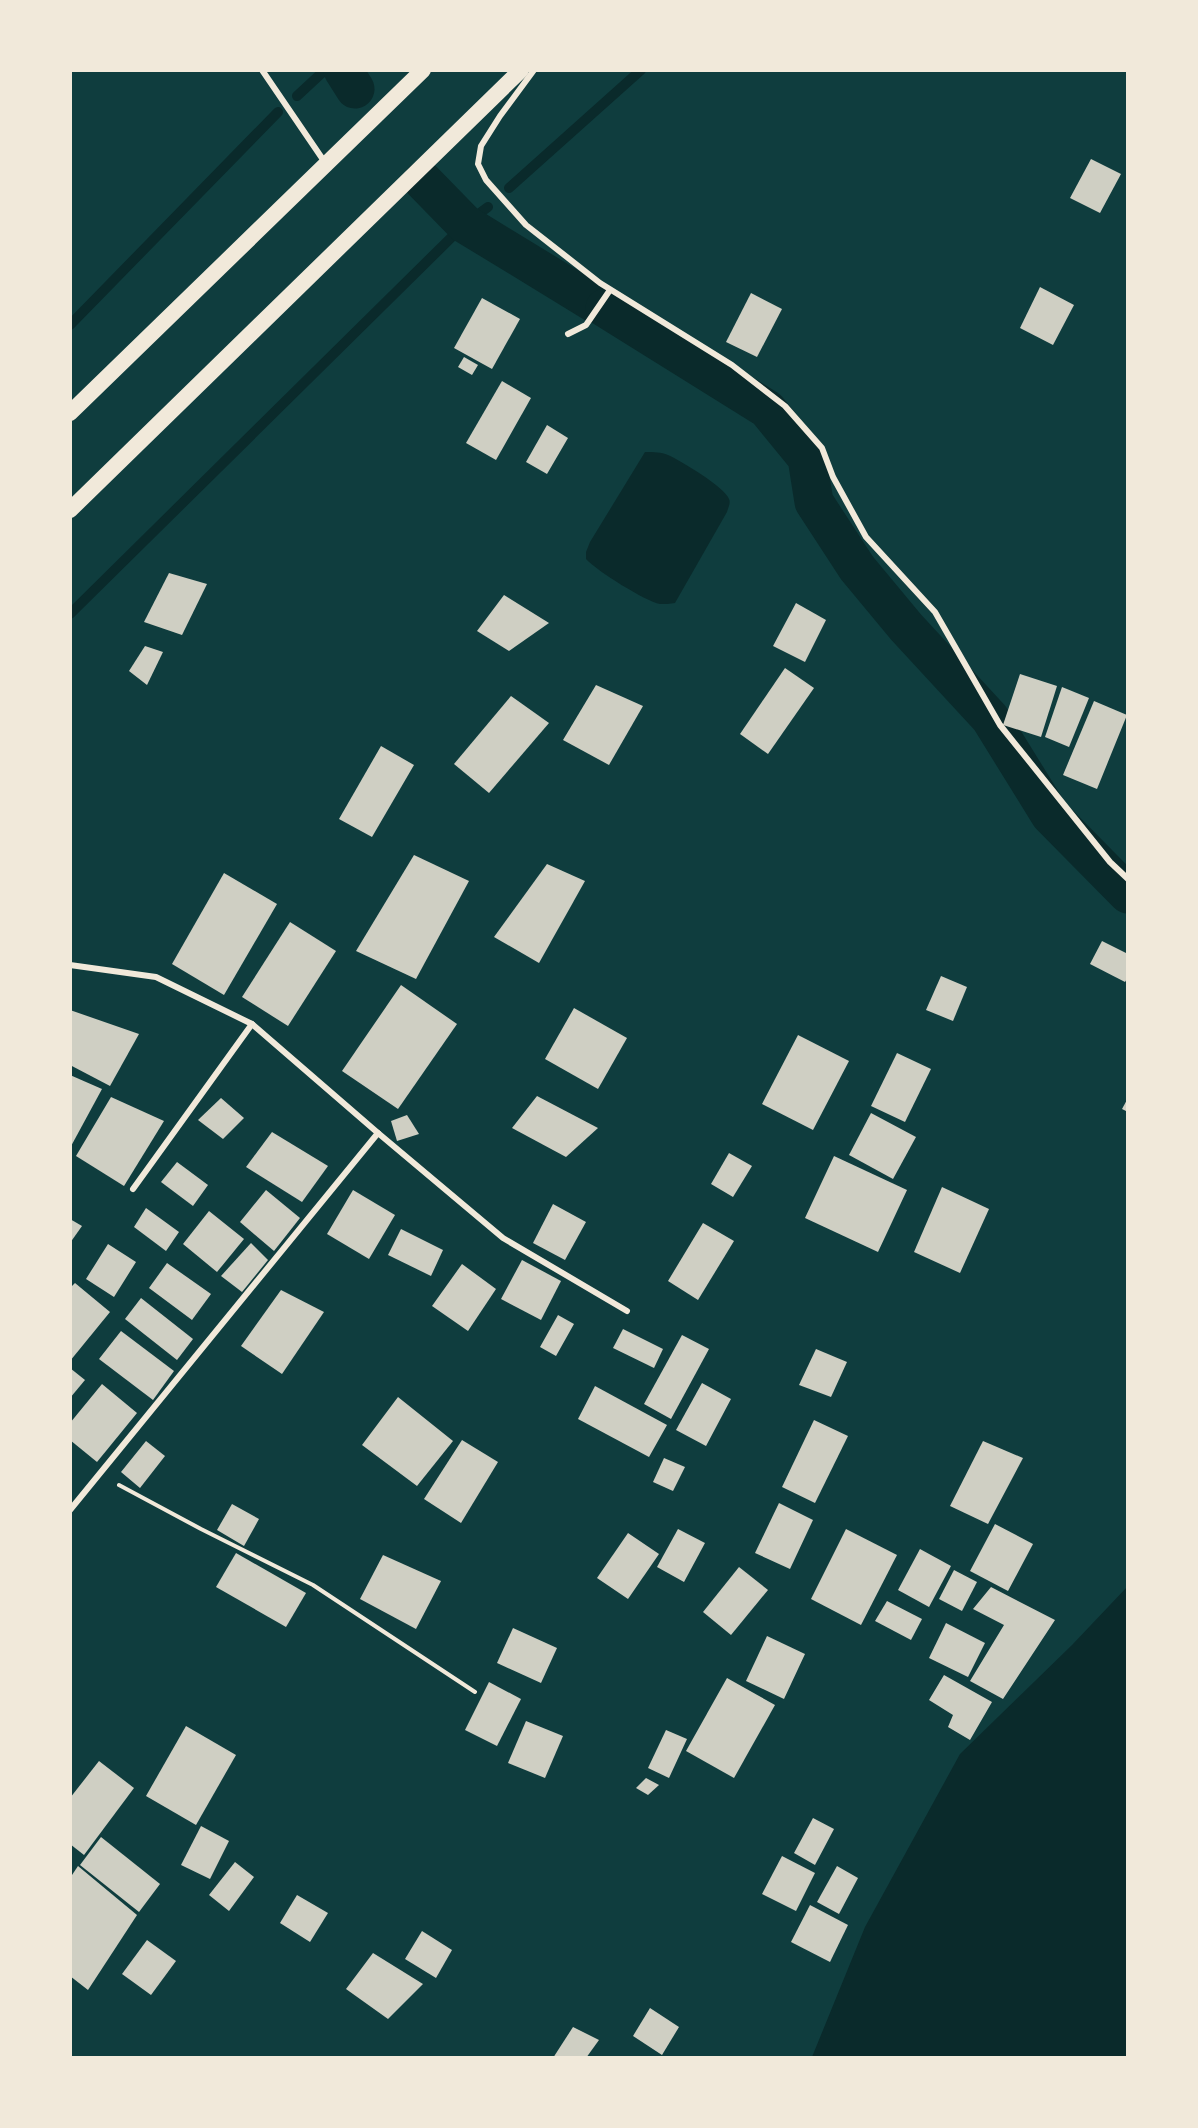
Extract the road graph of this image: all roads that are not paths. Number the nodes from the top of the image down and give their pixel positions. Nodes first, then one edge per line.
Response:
1 (262, 70) edge
2 (423, 70) edge
3 (521, 70) edge
4 (534, 70) edge
5 (327, 164) junction
6 (610, 290) junction
7 (568, 334) dead end
8 (70, 413) edge
9 (70, 510) edge
10 (1128, 879) edge
11 (70, 965) edge
12 (252, 1024) junction
13 (378, 1133) junction
14 (133, 1189) dead end
15 (627, 1311) dead end
16 (70, 1510) edge

1 - 5 street
2 - 5 highway
3 - 9 highway
4 - 6 street
5 - 8 highway
6 - 7 street
6 - 10 street
11 - 12 street
12 - 13 street
12 - 14 street
13 - 15 street
13 - 16 street

